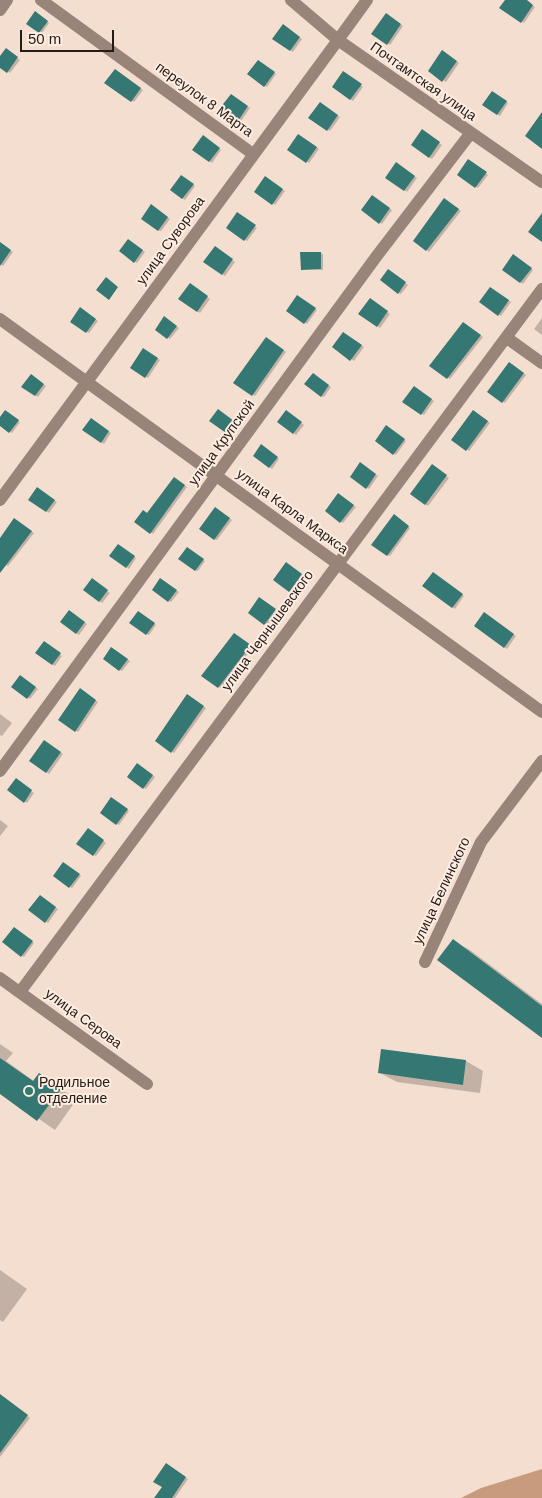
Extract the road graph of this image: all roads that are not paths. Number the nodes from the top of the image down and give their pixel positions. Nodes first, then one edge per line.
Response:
1 (7, 0) edge
2 (41, 0) edge
3 (291, 0) edge
4 (367, 0) edge
5 (0, 10) edge
6 (338, 40) junction
7 (470, 134) junction
8 (253, 154) junction
9 (542, 182) edge
10 (542, 289) edge
11 (0, 319) edge
12 (507, 338) junction
13 (542, 363) edge
14 (87, 382) junction
15 (217, 476) junction
16 (0, 500) edge
17 (337, 563) junction
18 (542, 712) edge
19 (542, 762) edge
20 (0, 771) edge
21 (425, 962) dead end
22 (0, 978) edge
23 (20, 992) junction
24 (147, 1084) dead end

1 - 5 street
2 - 8 street, переулок 8 Марта
3 - 6 street, Почтамтская улица
4 - 6 street, улица Суворова
6 - 7 street, Почтамтская улица
6 - 8 street, улица Суворова
7 - 9 street, Почтамтская улица
7 - 15 street, улица Крупской
8 - 14 street, улица Суворова
10 - 12 street, улица Чернышевского
11 - 14 street, улица Карла Маркса
12 - 13 street
12 - 17 street, улица Чернышевского
14 - 15 street, улица Карла Маркса
14 - 16 street, улица Суворова
15 - 17 street, улица Карла Маркса
15 - 20 street, улица Крупской
17 - 18 street, улица Карла Маркса
17 - 23 street, улица Чернышевского
19 - 21 street, улица Белинского
22 - 23 street, улица Серова
23 - 24 street, улица Серова

